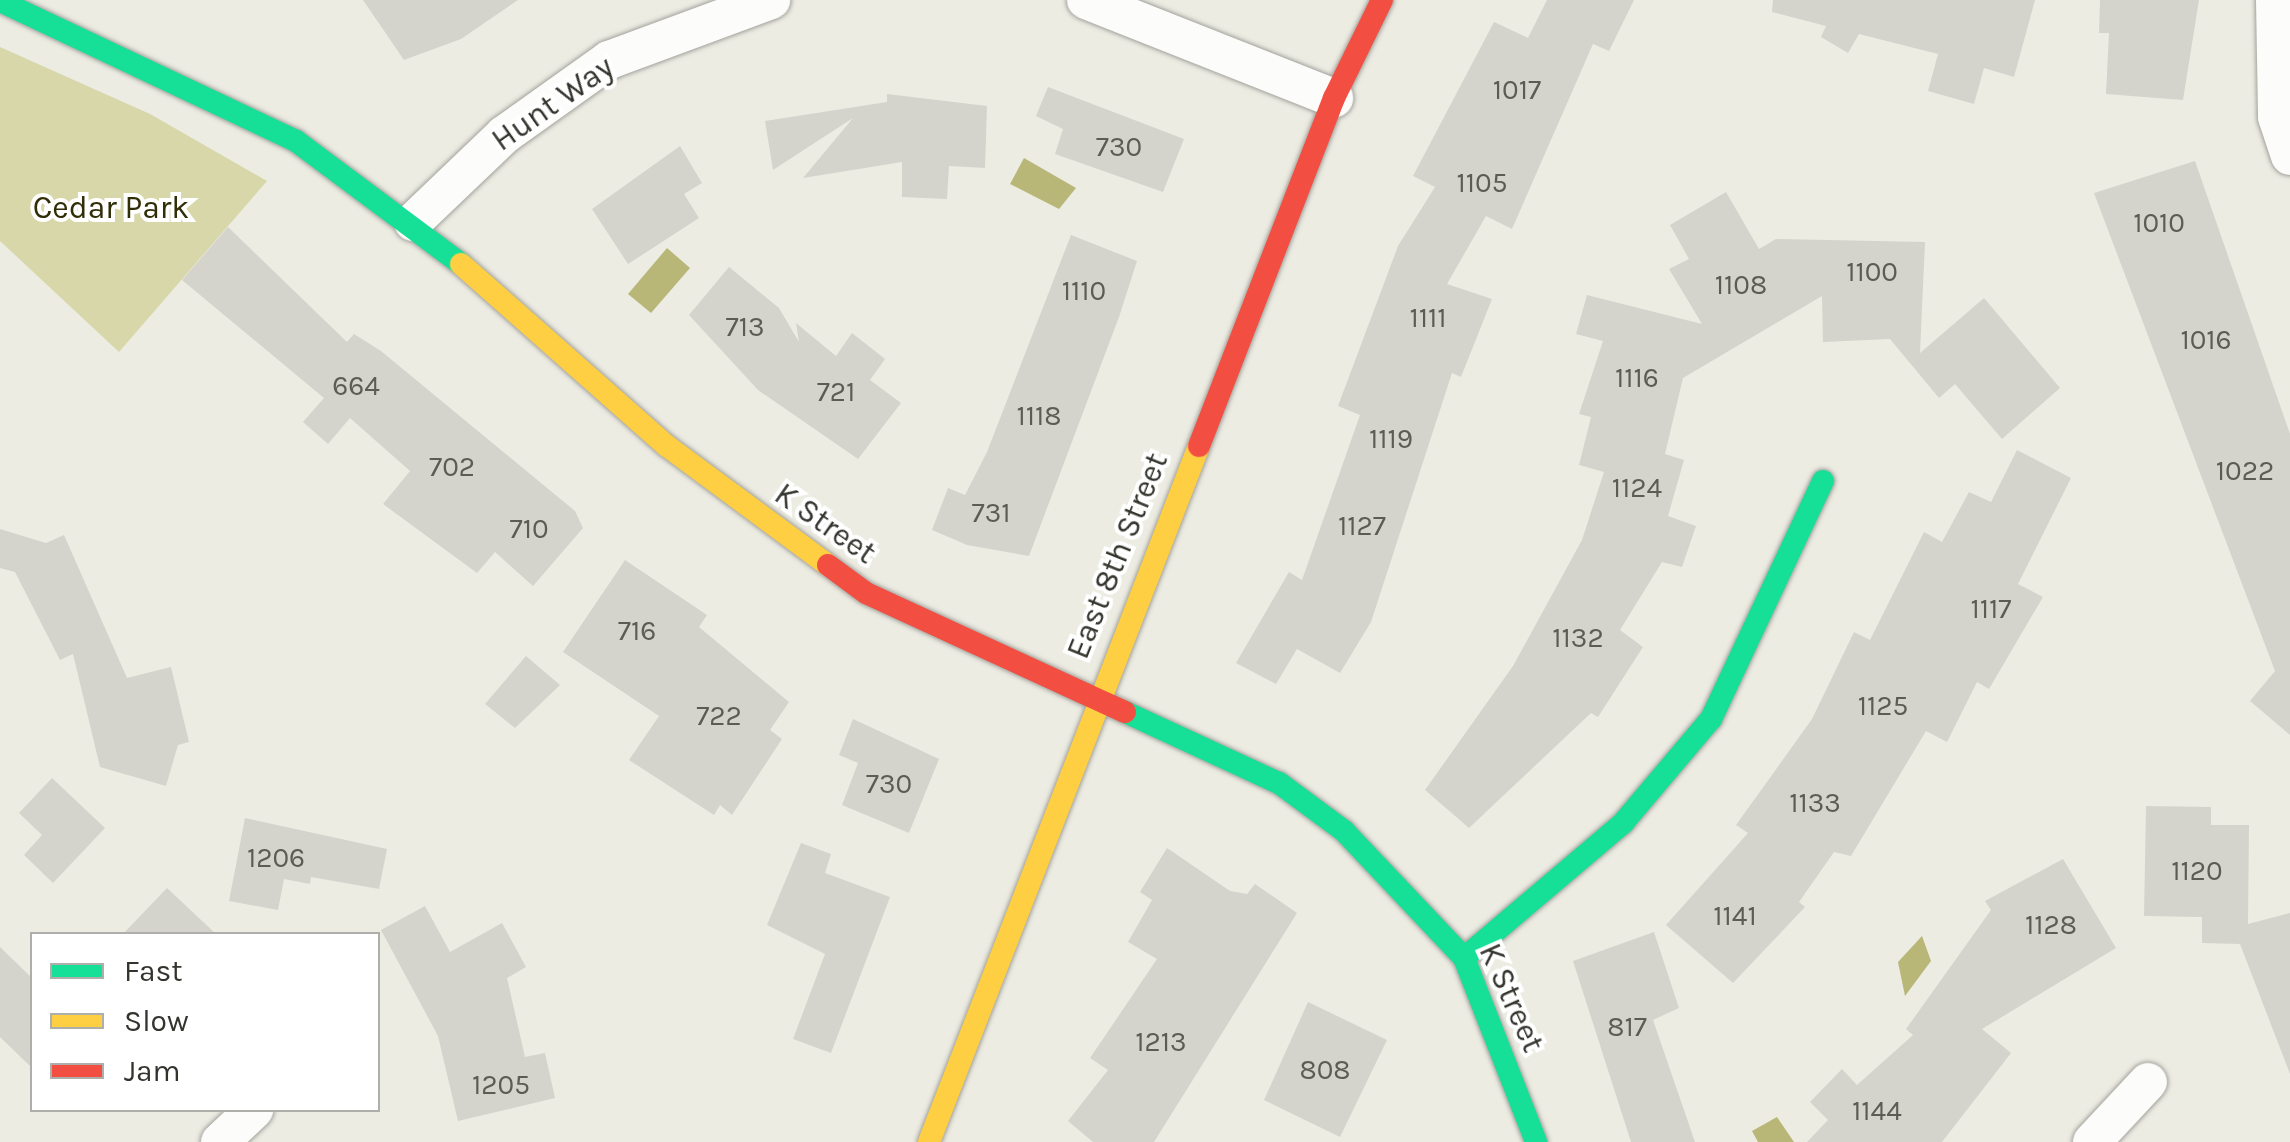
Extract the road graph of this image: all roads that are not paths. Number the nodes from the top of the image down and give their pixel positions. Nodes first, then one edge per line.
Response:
1 (772, 0) edge
2 (1086, 0) edge
3 (1382, 0) edge
4 (2274, 0) edge
5 (0, 1) edge
6 (1334, 98) junction
7 (2290, 156) edge
8 (413, 222) junction
9 (1823, 482) dead end
10 (1096, 699) junction
11 (1464, 958) junction
12 (2148, 1082) dead end
13 (252, 1112) edge
14 (220, 1142) edge
15 (929, 1142) edge
16 (1536, 1142) edge
17 (2092, 1142) edge

1 - 8 street, Hunt Way
2 - 6 street
3 - 6 street, East 8th Street
4 - 7 street
5 - 8 street, K Street
6 - 10 street, East 8th Street
8 - 10 street, K Street
9 - 11 street
10 - 11 street, K Street
10 - 15 street, East 8th Street
11 - 16 street, K Street
12 - 17 street
13 - 14 street

